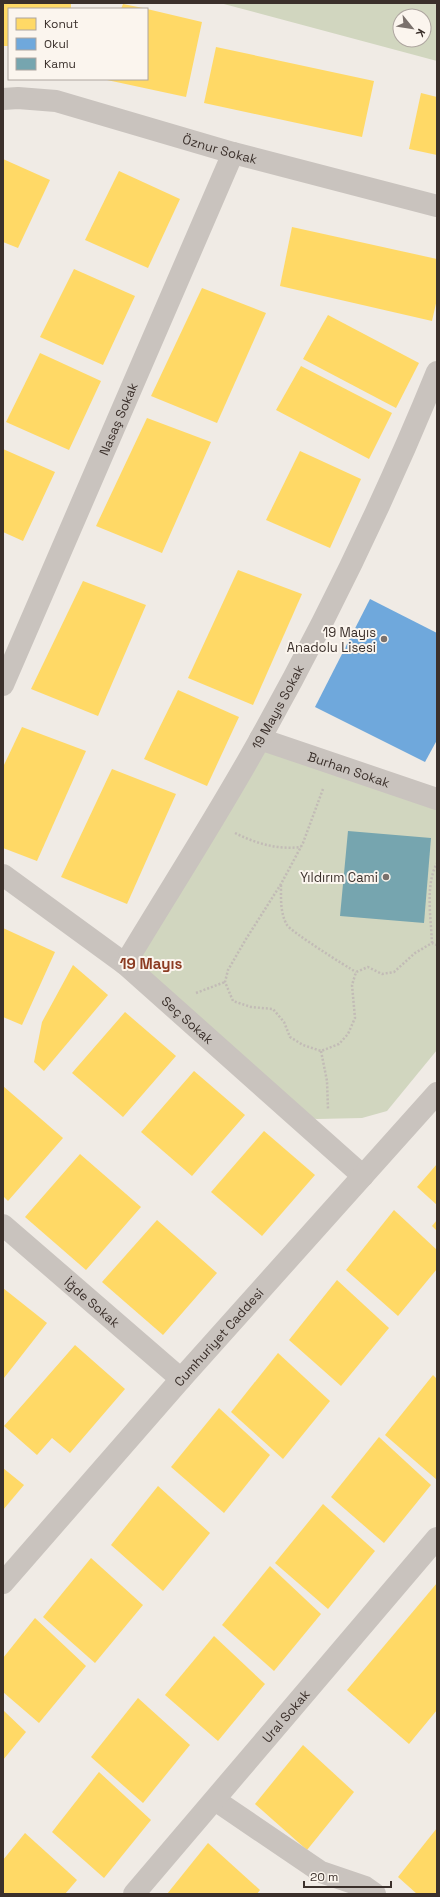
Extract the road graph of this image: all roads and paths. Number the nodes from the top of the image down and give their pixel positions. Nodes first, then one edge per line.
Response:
1 (3, 99) edge
2 (232, 153) junction
3 (437, 206) edge
4 (437, 372) edge
5 (3, 685) edge
6 (260, 739) junction
7 (333, 764) junction
8 (437, 799) edge
9 (213, 818) junction
10 (301, 848) junction
11 (437, 863) edge
12 (3, 875) edge
13 (281, 884) junction
14 (432, 944) junction
15 (437, 945) edge
16 (125, 964) junction
17 (356, 972) junction
18 (322, 1051) junction
19 (437, 1093) edge
20 (328, 1112) dead end
21 (363, 1176) junction
22 (3, 1225) edge
23 (181, 1379) junction
24 (437, 1538) edge
25 (3, 1583) edge
26 (215, 1800) junction
27 (134, 1894) edge
28 (375, 1894) edge

1 - 2 street, Öznur Sokak
2 - 3 street, Öznur Sokak
2 - 5 street, Nasaş Sokak
4 - 6 street, 19 Mayıs Sokak
6 - 7 street, Burhan Sokak
6 - 9 street, 19 Mayıs Sokak
7 - 8 street, Burhan Sokak
7 - 10 path
9 - 10 path
9 - 16 street, 19 Mayıs Sokak
10 - 13 path
11 - 14 path
12 - 16 street, Seç Sokak
13 - 17 path
13 - 18 path
14 - 15 path
14 - 17 path
16 - 21 street, Seç Sokak
17 - 18 path
18 - 20 path
19 - 21 street, Cumhuriyet Caddesi
21 - 23 street, Cumhuriyet Caddesi
22 - 23 street, İğde Sokak
23 - 25 street, Cumhuriyet Caddesi
24 - 26 street, Ural Sokak
26 - 27 street, Ural Sokak
26 - 28 street

